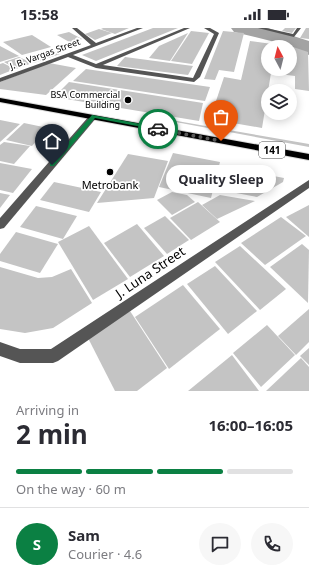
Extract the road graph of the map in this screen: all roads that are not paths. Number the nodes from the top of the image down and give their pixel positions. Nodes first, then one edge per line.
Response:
1 (74, 28) edge
2 (140, 28) edge
3 (188, 28) edge
4 (206, 28) edge
5 (260, 28) edge
6 (299, 28) edge
7 (95, 45) junction
8 (68, 55) junction
9 (96, 66) junction
10 (0, 80) edge
11 (0, 100) edge
12 (94, 116) junction
13 (309, 157) edge
14 (309, 183) edge
15 (0, 225) edge
16 (0, 349) edge

1 - 7 street
2 - 7 street, J. B. Vargas Street
3 - 9 street
4 - 9 street
5 - 6 street
7 - 8 street, J. B. Vargas Street
8 - 9 street
8 - 10 street, J. B. Vargas Street
11 - 12 main road, 141
12 - 13 main road, 141
12 - 15 street
14 - 16 street, J. Luna Street

